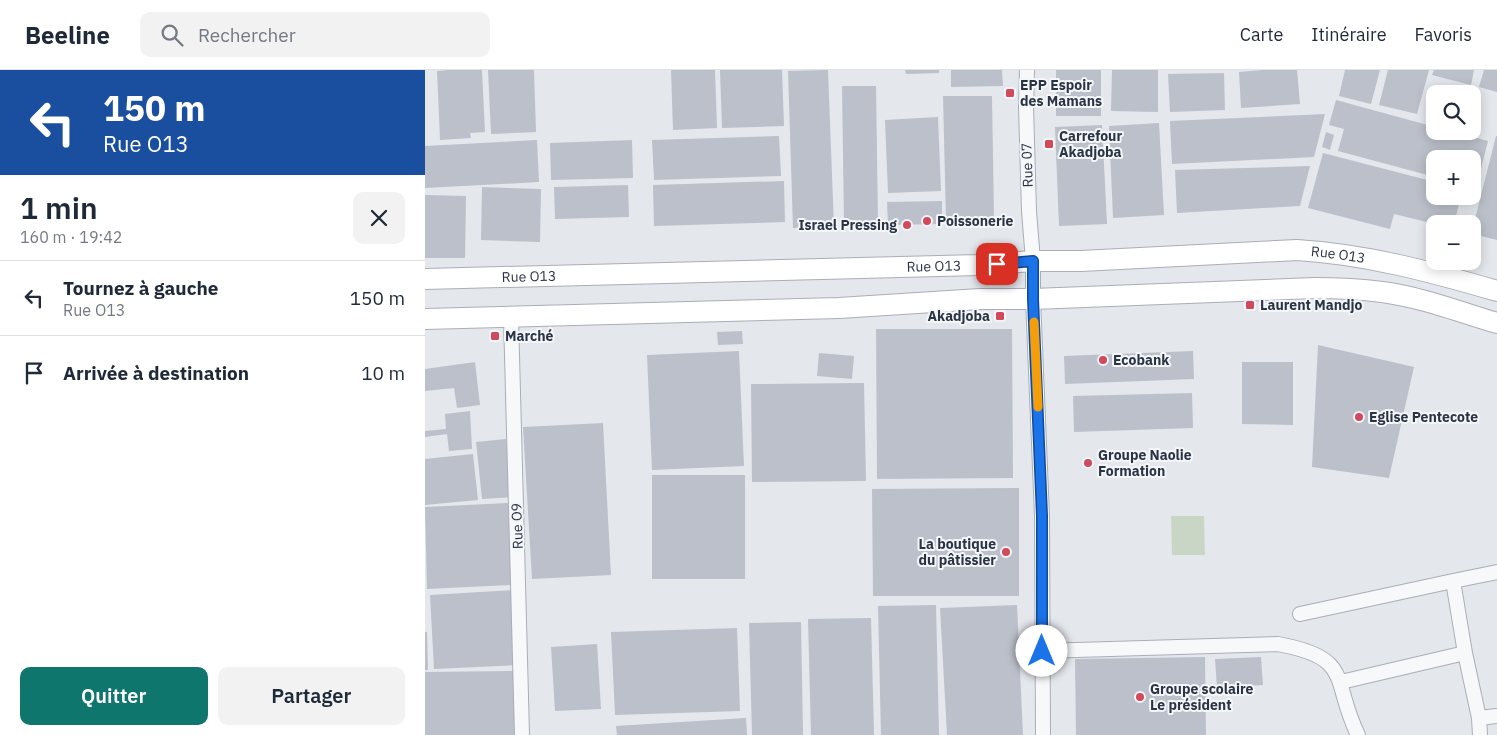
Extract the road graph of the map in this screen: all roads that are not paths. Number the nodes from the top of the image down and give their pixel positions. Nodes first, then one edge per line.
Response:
1 (1027, 70) edge
2 (1033, 261) junction
3 (425, 280) edge
4 (1497, 291) edge
5 (1033, 299) junction
6 (511, 317) junction
7 (425, 319) edge
8 (1497, 323) edge
9 (1497, 572) edge
10 (1453, 580) junction
11 (1300, 614) dead end
12 (1042, 651) junction
13 (1465, 654) junction
14 (1341, 682) junction
15 (1497, 716) edge
16 (1479, 718) junction
17 (522, 735) edge
18 (1043, 735) edge
19 (1359, 735) edge
20 (1479, 735) edge

1 - 2 street, Rue 07
2 - 3 main road, Rue O13
2 - 4 main road, Rue O13
2 - 5 street, Rue 07
5 - 6 main road
5 - 8 main road
5 - 12 street, Rue 07
6 - 7 main road
6 - 17 street, Rue O9
9 - 10 street
10 - 11 street
10 - 13 street
12 - 14 street
12 - 18 street, Rue 07
13 - 14 street
13 - 16 street
14 - 19 street
15 - 16 street
16 - 20 street

